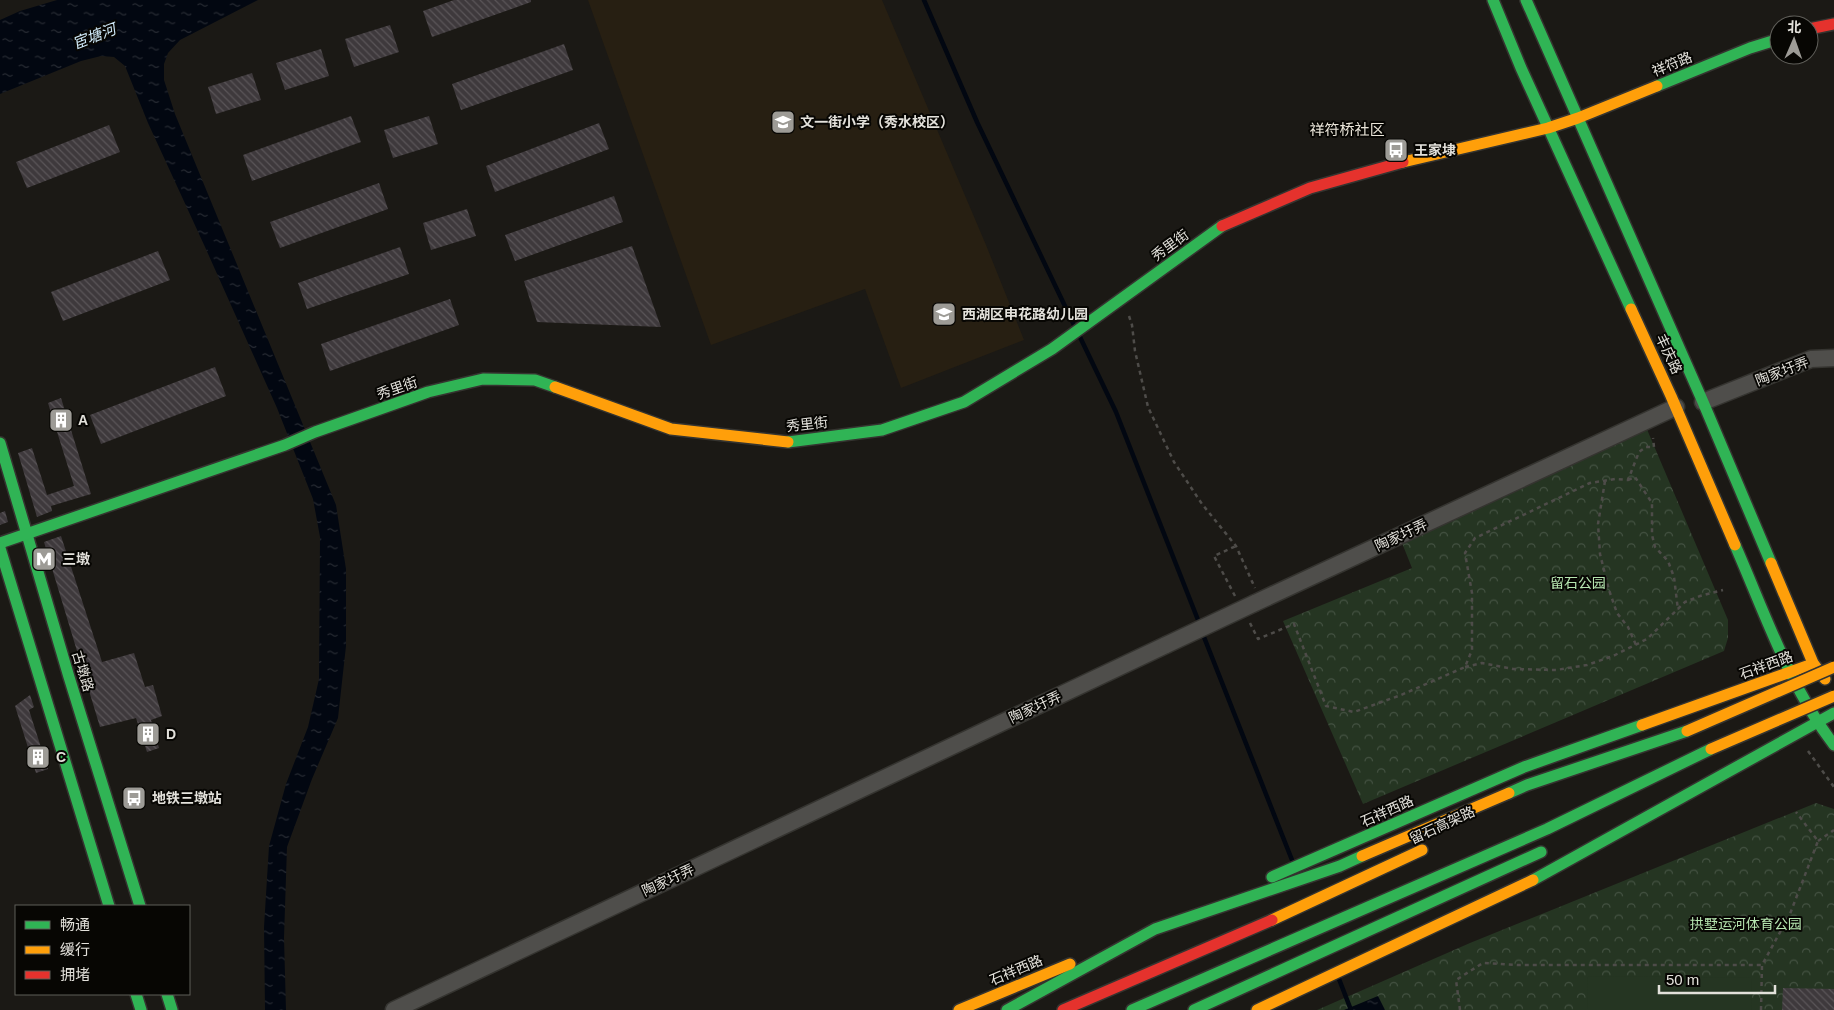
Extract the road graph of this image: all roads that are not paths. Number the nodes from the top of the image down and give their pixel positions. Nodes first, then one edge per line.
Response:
1 (1493, 0) edge
2 (1526, 0) edge
3 (1834, 24) edge
4 (1819, 27) edge
5 (1769, 42) edge
6 (1578, 118) junction
7 (1548, 128) junction
8 (1834, 358) edge
9 (1703, 402) junction
10 (1676, 407) junction
11 (0, 444) edge
12 (27, 534) junction
13 (0, 543) edge
14 (0, 548) edge
15 (1834, 655) edge
16 (1813, 663) junction
17 (1834, 666) edge
18 (1790, 672) junction
19 (1834, 692) edge
20 (1834, 696) edge
21 (1834, 713) edge
22 (1816, 722) junction
23 (1687, 730) junction
24 (1834, 745) edge
25 (1711, 748) junction
26 (1570, 782) dead end
27 (1611, 811) dead end
28 (1437, 844) dead end
29 (1553, 847) dead end
30 (1528, 883) junction
31 (109, 905) edge
32 (140, 905) edge
33 (1155, 929) junction
34 (1359, 939) junction
35 (136, 995) edge
36 (167, 995) edge
37 (1264, 1009) edge
38 (141, 1010) edge
39 (172, 1010) edge
40 (394, 1010) edge
41 (959, 1010) edge
42 (1007, 1010) edge
43 (1063, 1010) edge
44 (1132, 1010) edge
45 (1194, 1010) edge

1 - 7 main road, 丰庆路
2 - 6 main road, 丰庆路
3 - 4 main road
5 - 6 main road, 祥符路
6 - 7 main road, 秀里街
6 - 9 main road, 丰庆路
7 - 10 main road, 丰庆路
7 - 12 main road, 秀里街
8 - 9 street, 陶家圩弄
9 - 16 main road, 丰庆路
10 - 18 main road, 丰庆路
10 - 40 street, 陶家圩弄, bridge
11 - 12 main road, 古墩路
12 - 13 main road, 秀里街
12 - 32 main road, 古墩路
14 - 31 main road
15 - 16 main road, 石祥西路
16 - 18 main road, 石祥西路
16 - 19 main road, 丰庆路
17 - 23 main road, bridge
18 - 22 main road, 丰庆路
18 - 33 main road, 石祥西路
20 - 25 main road, bridge
21 - 22 main road
22 - 24 main road, 丰庆路
22 - 30 main road
23 - 26 main road
23 - 33 main road
25 - 27 main road
25 - 44 main road
28 - 43 main road, 留石高架路
29 - 34 main road
30 - 34 main road
30 - 37 main road
33 - 41 main road, 石祥西路
33 - 42 main road
34 - 45 main road
35 - 38 main road
36 - 39 main road

